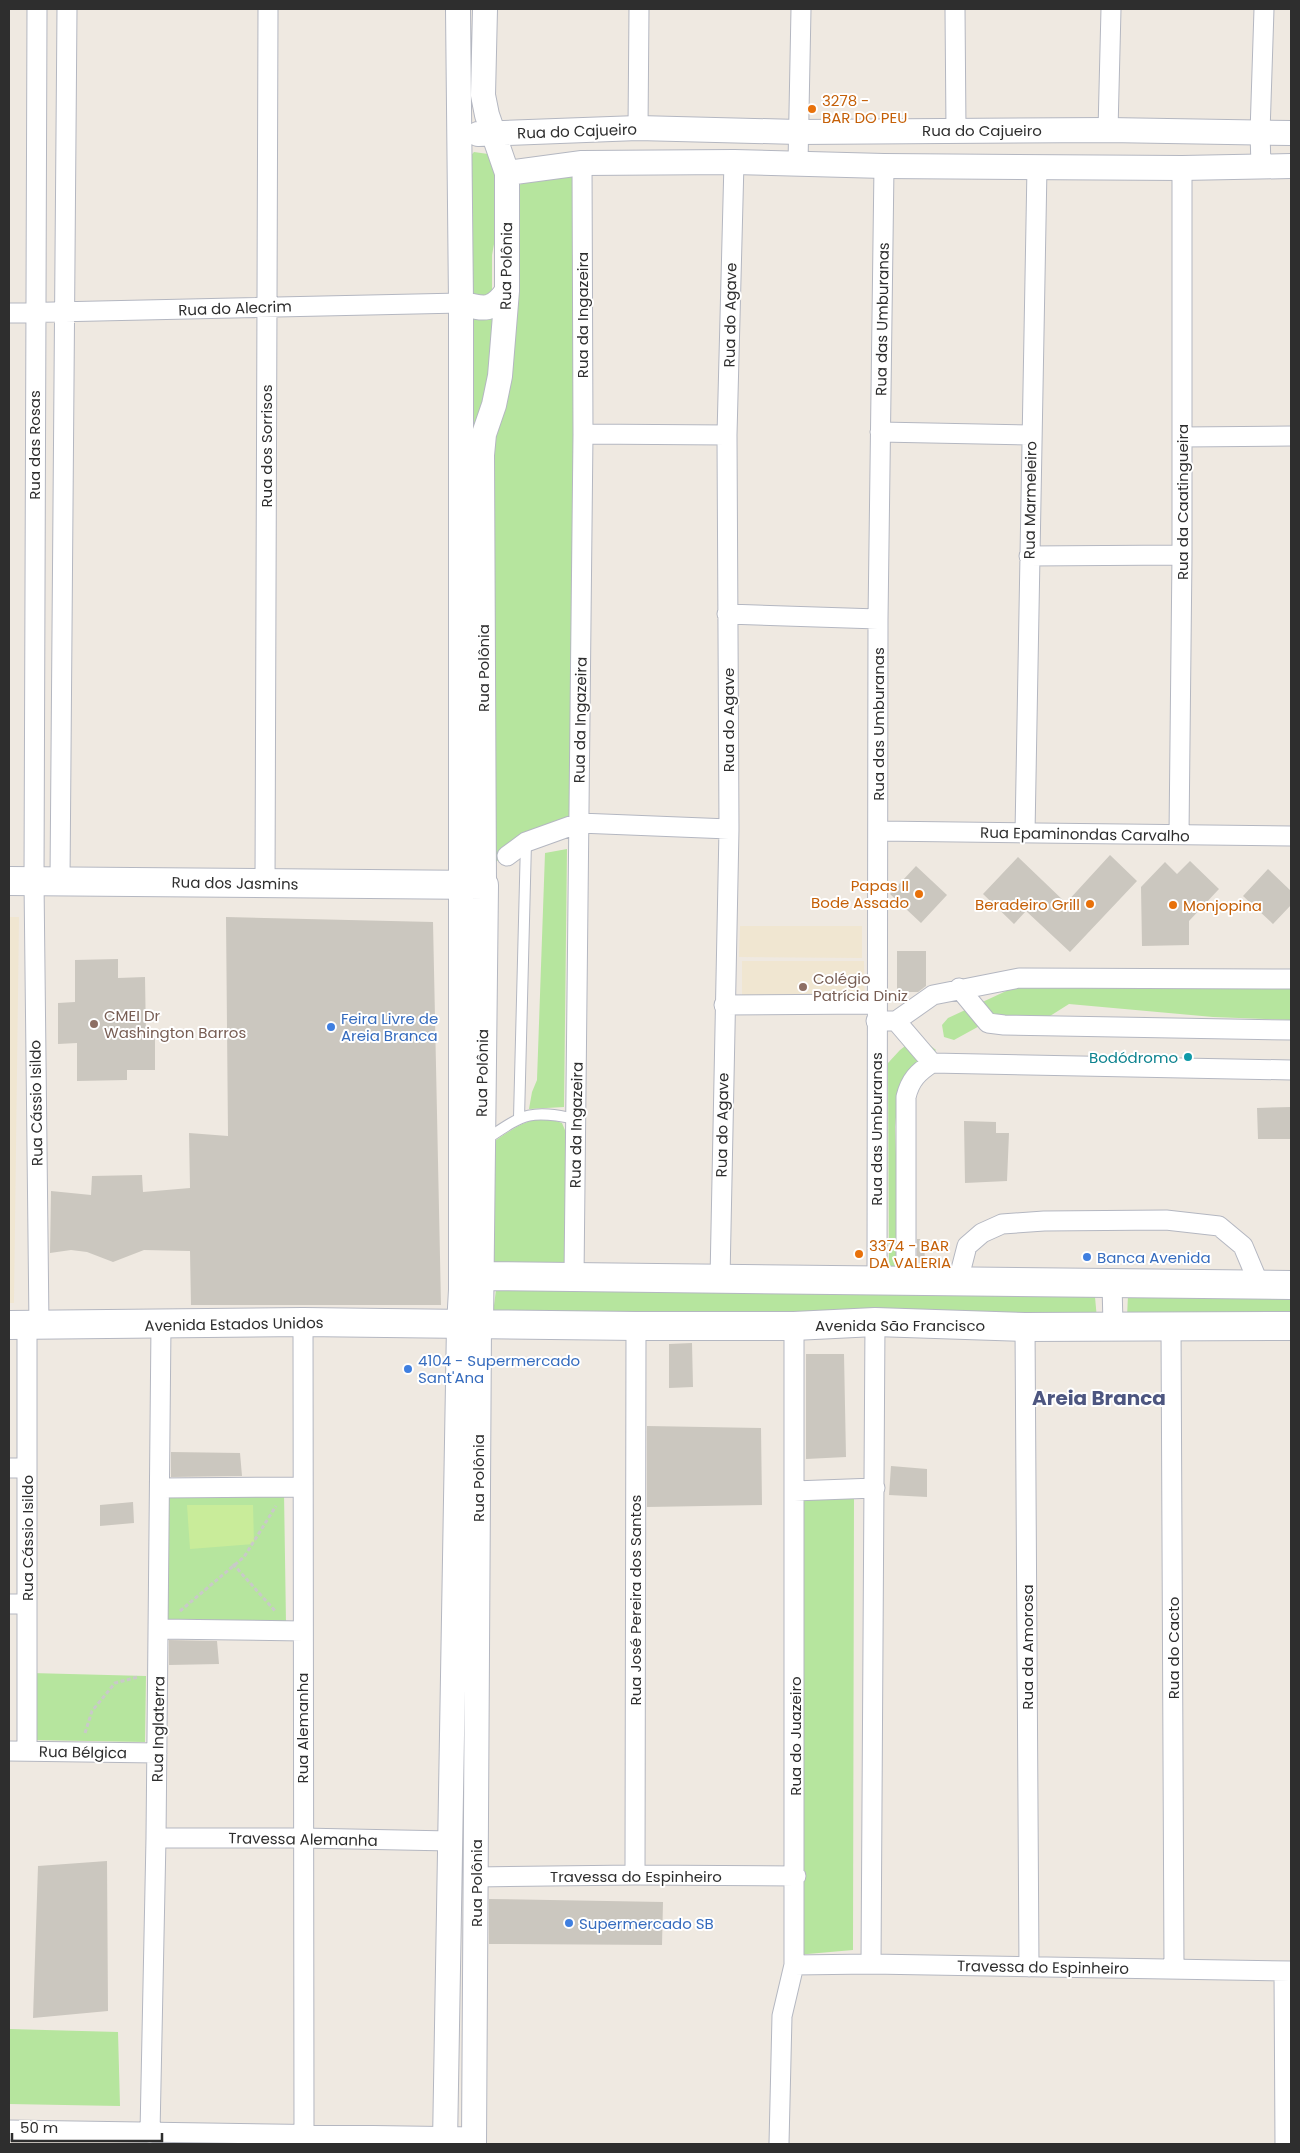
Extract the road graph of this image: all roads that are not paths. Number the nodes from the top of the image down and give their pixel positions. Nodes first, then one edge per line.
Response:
1 (37, 9) edge
2 (67, 9) edge
3 (268, 9) edge
4 (458, 9) edge
5 (486, 9) edge
6 (639, 9) edge
7 (800, 9) edge
8 (955, 9) edge
9 (1111, 9) edge
10 (1264, 9) edge
11 (638, 128) junction
12 (956, 130) junction
13 (1108, 130) junction
14 (798, 132) junction
15 (1260, 133) junction
16 (1291, 133) edge
17 (493, 134) junction
18 (459, 151) junction
19 (734, 162) junction
20 (582, 163) junction
21 (798, 163) junction
22 (884, 166) junction
23 (1261, 166) junction
24 (1291, 166) edge
25 (1037, 167) junction
26 (1182, 168) junction
27 (506, 172) junction
28 (507, 290) junction
29 (462, 303) junction
30 (266, 307) junction
31 (9, 314) edge
32 (34, 314) junction
33 (64, 314) junction
34 (880, 432) junction
35 (582, 434) junction
36 (727, 435) junction
37 (1031, 435) junction
38 (1291, 436) edge
39 (1182, 437) junction
40 (1182, 555) junction
41 (1029, 556) junction
42 (727, 614) junction
43 (878, 619) junction
44 (579, 823) junction
45 (729, 829) junction
46 (878, 831) junction
47 (1025, 833) junction
48 (1178, 835) junction
49 (1291, 836) edge
50 (526, 842) junction
51 (507, 856) dead end
52 (34, 880) edge
53 (265, 884) junction
54 (473, 885) junction
55 (1291, 979) edge
56 (958, 988) junction
57 (724, 1005) junction
58 (876, 1012) junction
59 (896, 1021) junction
60 (1291, 1030) edge
61 (932, 1063) junction
62 (1291, 1070) edge
63 (519, 1118) junction
64 (576, 1119) junction
65 (482, 1142) junction
66 (574, 1277) junction
67 (720, 1279) junction
68 (906, 1280) junction
69 (877, 1281) junction
70 (958, 1281) junction
71 (470, 1283) junction
72 (1112, 1284) junction
73 (1259, 1284) junction
74 (1291, 1285) edge
75 (303, 1322) junction
76 (875, 1322) junction
77 (161, 1325) junction
78 (469, 1325) junction
79 (1113, 1325) junction
80 (25, 1326) edge
81 (636, 1326) junction
82 (794, 1326) junction
83 (1291, 1326) edge
84 (1025, 1327) junction
85 (1171, 1327) junction
86 (18, 1468) edge
87 (293, 1487) junction
88 (161, 1488) junction
89 (875, 1488) junction
90 (794, 1491) junction
91 (18, 1604) edge
92 (159, 1629) junction
93 (303, 1631) junction
94 (18, 1751) edge
95 (157, 1753) junction
96 (156, 1838) junction
97 (302, 1838) junction
98 (450, 1841) junction
99 (635, 1874) junction
100 (796, 1876) junction
101 (476, 1877) junction
102 (871, 1964) junction
103 (794, 1966) junction
104 (1029, 1967) junction
105 (1174, 1968) junction
106 (1288, 1971) edge
107 (9, 2130) edge
108 (150, 2134) junction
109 (304, 2134) junction
110 (445, 2140) edge
111 (474, 2140) edge
112 (779, 2144) edge
113 (1285, 2144) edge

1 - 32 street, Rua das Rosas
2 - 33 street, Rua das Rosas
3 - 30 street, Rua dos Sorrisos
4 - 18 street, Rua Polônia
5 - 17 street, Rua Polônia
6 - 11 street
7 - 14 street
8 - 12 street
9 - 13 street
10 - 15 street
11 - 14 street, Rua do Cajueiro
11 - 17 street, Rua do Cajueiro
12 - 13 street, Rua do Cajueiro
12 - 14 street, Rua do Cajueiro
13 - 15 street, Rua do Cajueiro
14 - 21 street
15 - 16 street, Rua do Cajueiro
15 - 23 street
17 - 18 street, Rua do Cajueiro
17 - 27 street, Rua Polônia
18 - 29 street, Rua Polônia
19 - 20 street
19 - 21 street
19 - 36 street, Rua do Agave
20 - 27 street
20 - 35 street, Rua da Ingazeira
21 - 22 street
22 - 25 street
22 - 34 street, Rua das Umburanas
23 - 24 street
23 - 26 street
25 - 26 street
25 - 37 street, Rua Marmeleiro
26 - 39 street, Rua da Caatingueira
27 - 28 street, Rua Polônia
28 - 29 street
28 - 54 street, Rua Polônia
29 - 30 street, Rua do Alecrim
29 - 54 street, Rua Polônia
30 - 33 street, Rua do Alecrim
30 - 53 street, Rua dos Sorrisos
31 - 32 street, Rua do Alecrim
32 - 33 street, Rua do Alecrim
32 - 52 street, Rua das Rosas
33 - 52 street, Rua das Rosas
34 - 37 street
34 - 43 street, Rua das Umburanas
35 - 36 street
35 - 44 street, Rua da Ingazeira
36 - 42 street, Rua do Agave
37 - 41 street, Rua Marmeleiro
38 - 39 street
39 - 40 street, Rua da Caatingueira
40 - 41 street
40 - 48 street, Rua da Caatingueira
41 - 47 street, Rua Marmeleiro
42 - 43 street
42 - 45 street, Rua do Agave
43 - 46 street, Rua das Umburanas
44 - 45 street
44 - 50 street
44 - 64 street, Rua da Ingazeira
45 - 57 street, Rua do Agave
46 - 47 street, Rua Epaminondas Carvalho
46 - 58 street, Rua das Umburanas
47 - 48 street, Rua Epaminondas Carvalho
48 - 49 street, Rua Epaminondas Carvalho
50 - 51 street
50 - 63 lane
52 - 53 main road, Rua dos Jasmins
52 - 80 street, Rua Cássio Isildo
53 - 54 main road, Rua dos Jasmins
54 - 65 main road, Rua Polônia
54 - 71 street, Rua Polônia
55 - 56 street
56 - 59 street
56 - 60 street
57 - 58 street
57 - 67 street, Rua do Agave
58 - 59 street
58 - 69 street, Rua das Umburanas
59 - 61 street
61 - 62 street
61 - 68 street
63 - 64 lane
63 - 65 lane
64 - 66 street, Rua da Ingazeira
65 - 71 main road, Rua Polônia
66 - 67 main road
66 - 71 main road
67 - 69 main road
68 - 69 main road
68 - 70 main road
70 - 72 main road
70 - 73 street
71 - 78 main road, Rua Polônia
72 - 73 main road
72 - 79 street
73 - 74 main road
75 - 77 main road, Avenida Estados Unidos
75 - 78 main road, Avenida Estados Unidos
75 - 87 street, Rua Alemanha
76 - 82 main road, Avenida São Francisco
76 - 84 main road, Avenida São Francisco
76 - 89 street
77 - 80 main road, Avenida Estados Unidos
77 - 88 street, Rua Inglaterra
78 - 81 main road, Avenida São Francisco
78 - 98 street, Rua Polônia
78 - 101 street, Rua Polônia
79 - 84 main road, Avenida São Francisco
79 - 85 main road, Avenida São Francisco
80 - 86 street, Rua Cássio Isildo
81 - 82 main road, Avenida São Francisco
81 - 99 street, Rua José Pereira dos Santos
82 - 90 street, Rua do Juazeiro
83 - 85 main road, Avenida São Francisco
84 - 104 street, Rua da Amorosa
85 - 105 street, Rua do Cacto
86 - 91 street, Rua Cássio Isildo
87 - 88 street
87 - 93 street, Rua Alemanha
88 - 92 street, Rua Inglaterra
89 - 90 street
89 - 102 street
90 - 100 street, Rua do Juazeiro
91 - 94 street, Rua Cássio Isildo
92 - 93 street
92 - 95 street, Rua Inglaterra
93 - 97 street, Rua Alemanha
94 - 95 street, Rua Bélgica
95 - 96 street, Rua Inglaterra
96 - 97 street, Travessa Alemanha
96 - 108 street, Rua Inglaterra
97 - 98 street, Travessa Alemanha
97 - 109 street, Rua Alemanha
98 - 110 street, Rua Polônia
99 - 100 street, Travessa do Espinheiro
99 - 101 street, Travessa do Espinheiro
100 - 103 street, Rua do Juazeiro
101 - 111 street, Rua Polônia
102 - 103 street, Travessa do Espinheiro
102 - 104 street, Travessa do Espinheiro
103 - 112 street, Rua do Juazeiro
104 - 105 street, Travessa do Espinheiro
105 - 106 street, Travessa do Espinheiro
106 - 113 street
107 - 108 street
108 - 109 street
109 - 110 street
110 - 111 street

